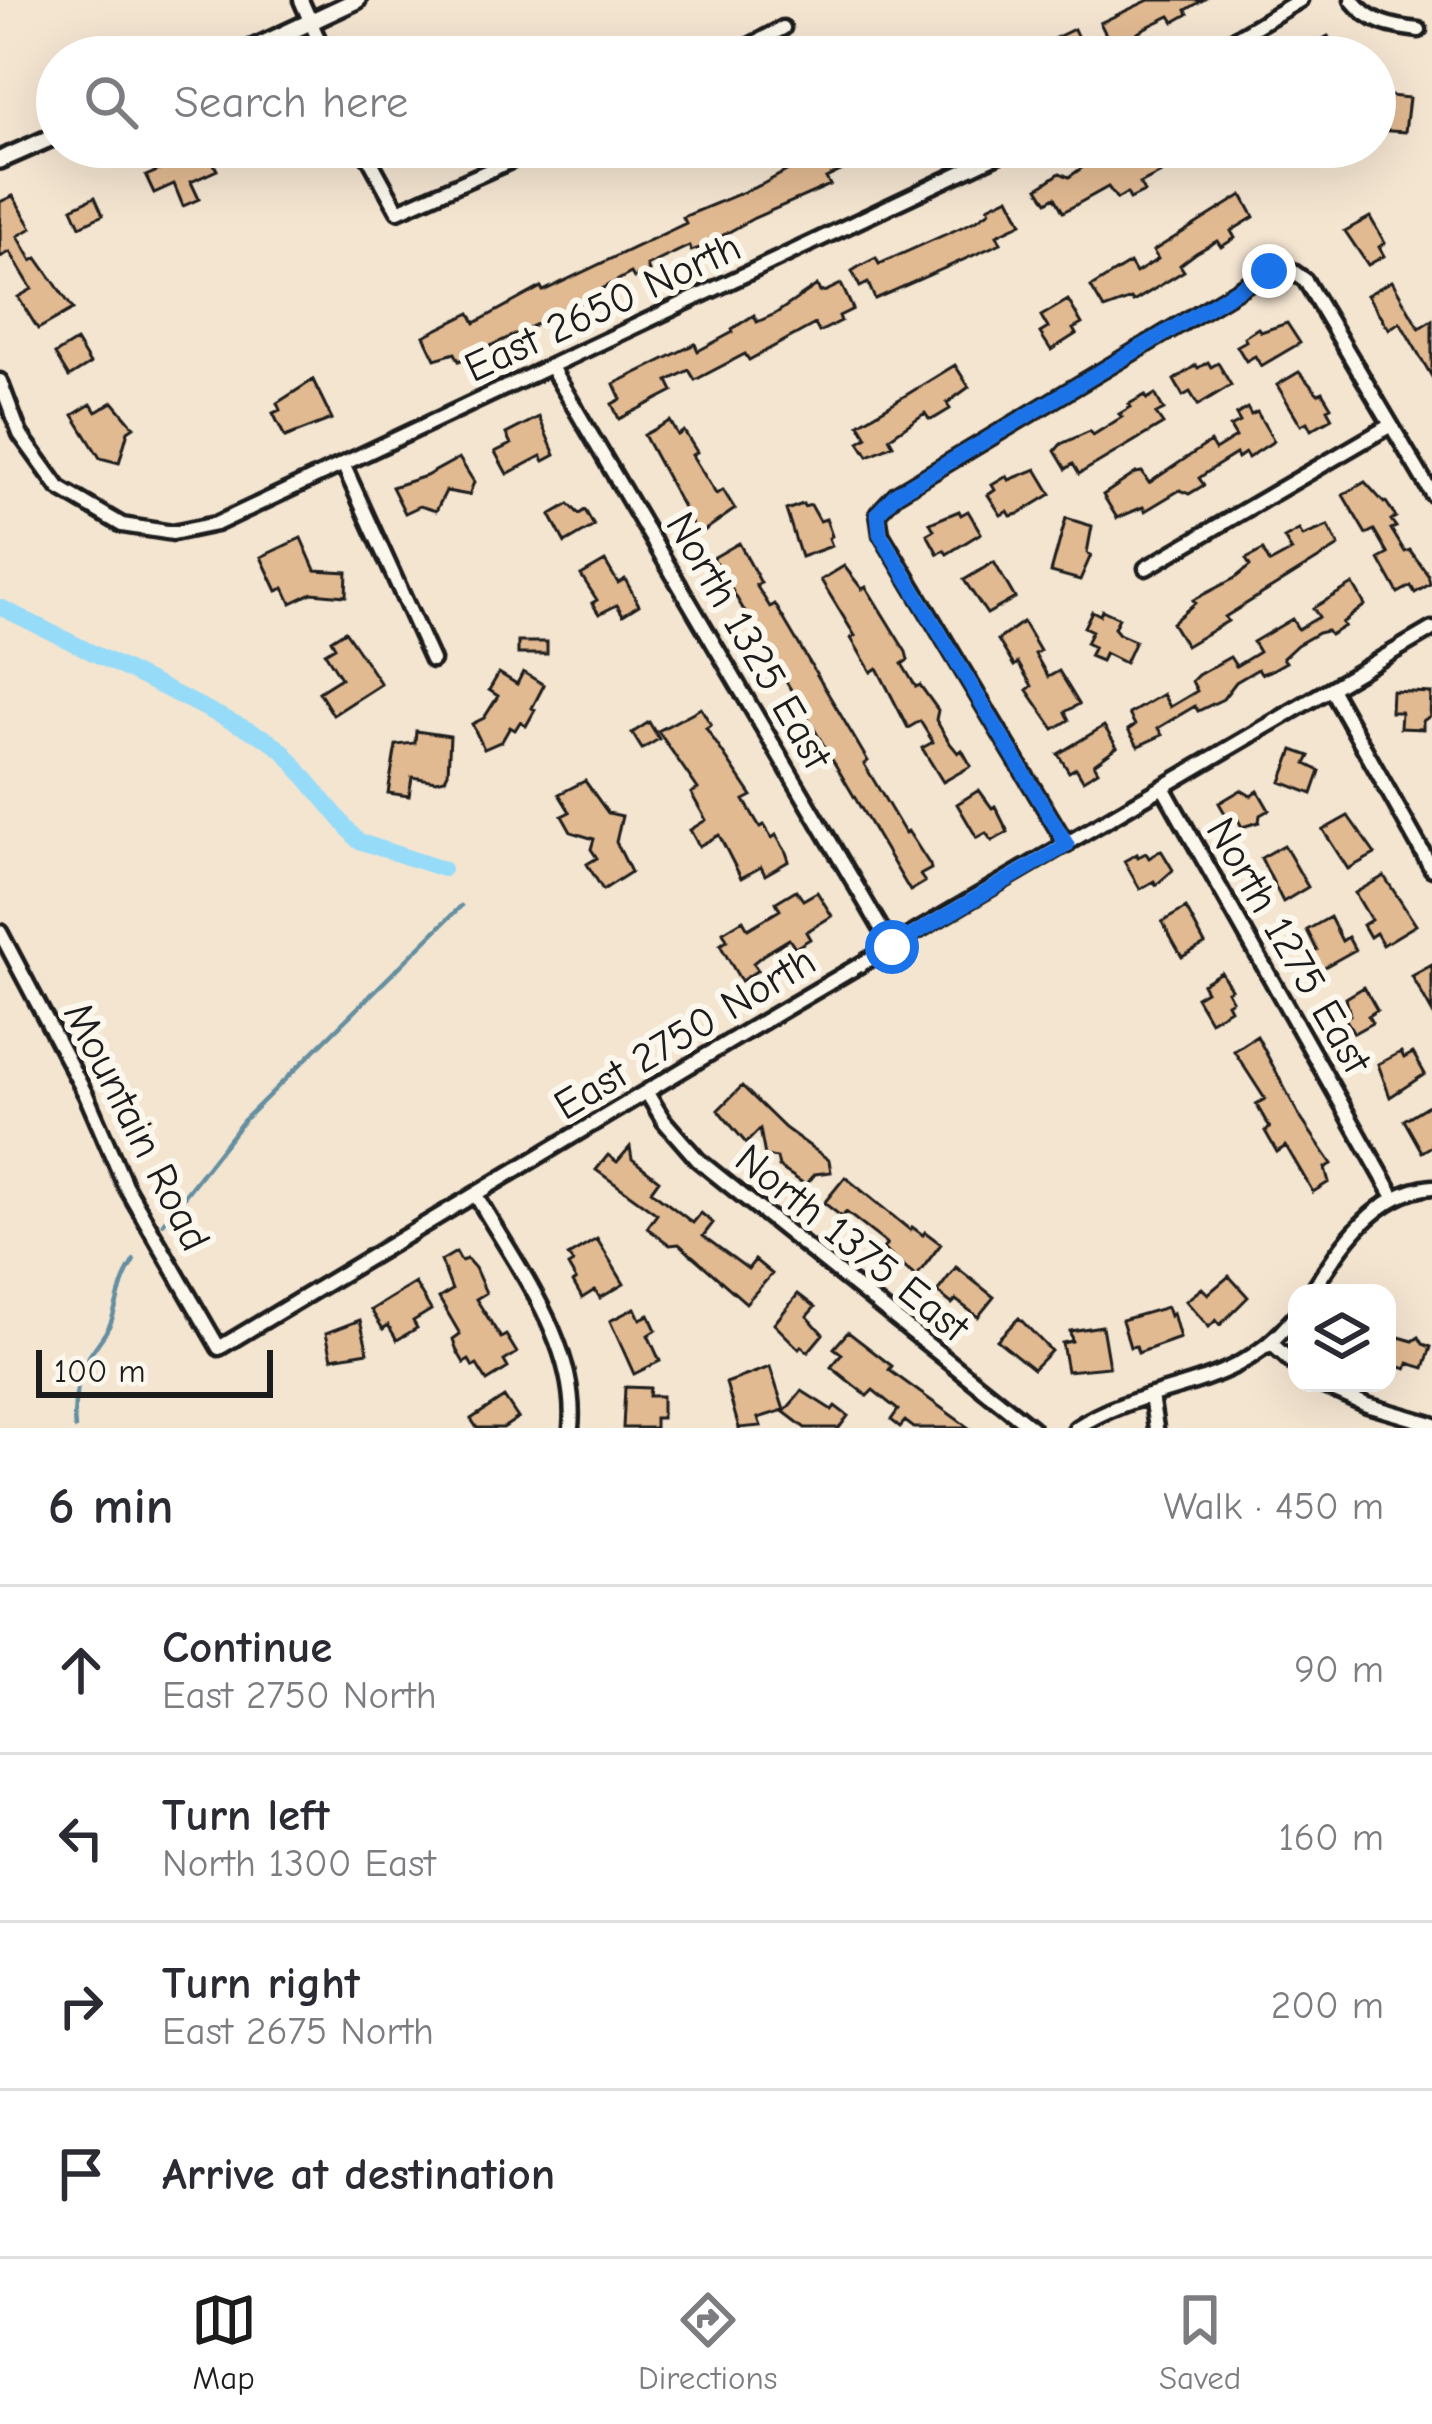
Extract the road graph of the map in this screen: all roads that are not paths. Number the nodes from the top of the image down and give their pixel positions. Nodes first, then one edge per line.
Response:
1 (302, 0) edge
2 (357, 0) edge
3 (1300, 0) edge
4 (1352, 0) edge
5 (312, 22) junction
6 (783, 28) dead end
7 (1419, 30) dead end
8 (281, 36) edge
9 (318, 36) edge
10 (768, 36) edge
11 (1239, 36) edge
12 (36, 144) edge
13 (0, 160) edge
14 (374, 168) edge
15 (495, 168) edge
16 (971, 168) edge
17 (551, 367) junction
18 (0, 381) edge
19 (1390, 425) junction
20 (343, 464) junction
21 (1432, 494) edge
22 (1146, 568) dead end
23 (1432, 629) edge
24 (432, 660) dead end
25 (1331, 689) junction
26 (1164, 789) junction
27 (1067, 845) junction
28 (1432, 868) edge
29 (0, 932) edge
30 (892, 947) junction
31 (647, 1093) junction
32 (1432, 1187) edge
33 (476, 1195) junction
34 (1394, 1197) junction
35 (1317, 1284) edge
36 (1288, 1323) edge
37 (1271, 1343) junction
38 (219, 1348) joint
39 (1288, 1359) edge
40 (1337, 1392) edge
41 (1151, 1396) junction
42 (1432, 1424) edge
43 (571, 1428) edge
44 (1032, 1428) edge
45 (1076, 1428) edge
46 (1156, 1428) edge

1 - 5 street
2 - 5 street
3 - 11 street
4 - 7 street
5 - 8 street
5 - 9 street
6 - 10 street
12 - 13 street
14 - 15 street
16 - 17 street, East 2650 North
17 - 20 street, East 2650 North
17 - 30 street, North 1325 East
18 - 20 street, East 2650 North
19 - 21 street
19 - 22 street
19 - 27 street
20 - 24 street
23 - 25 street, East 2750 North
25 - 26 street, East 2750 North
25 - 28 street
26 - 27 street, East 2750 North
26 - 34 street, North 1275 East
27 - 30 street, East 2750 North
29 - 38 street, Mountain Road
30 - 31 street, East 2750 North
31 - 33 street, East 2750 North
31 - 44 street, North 1375 East
32 - 34 street
33 - 38 street, East 2750 North
33 - 43 street
34 - 35 street
36 - 37 street
37 - 39 street
37 - 41 street
40 - 42 street
41 - 45 street
41 - 46 street

